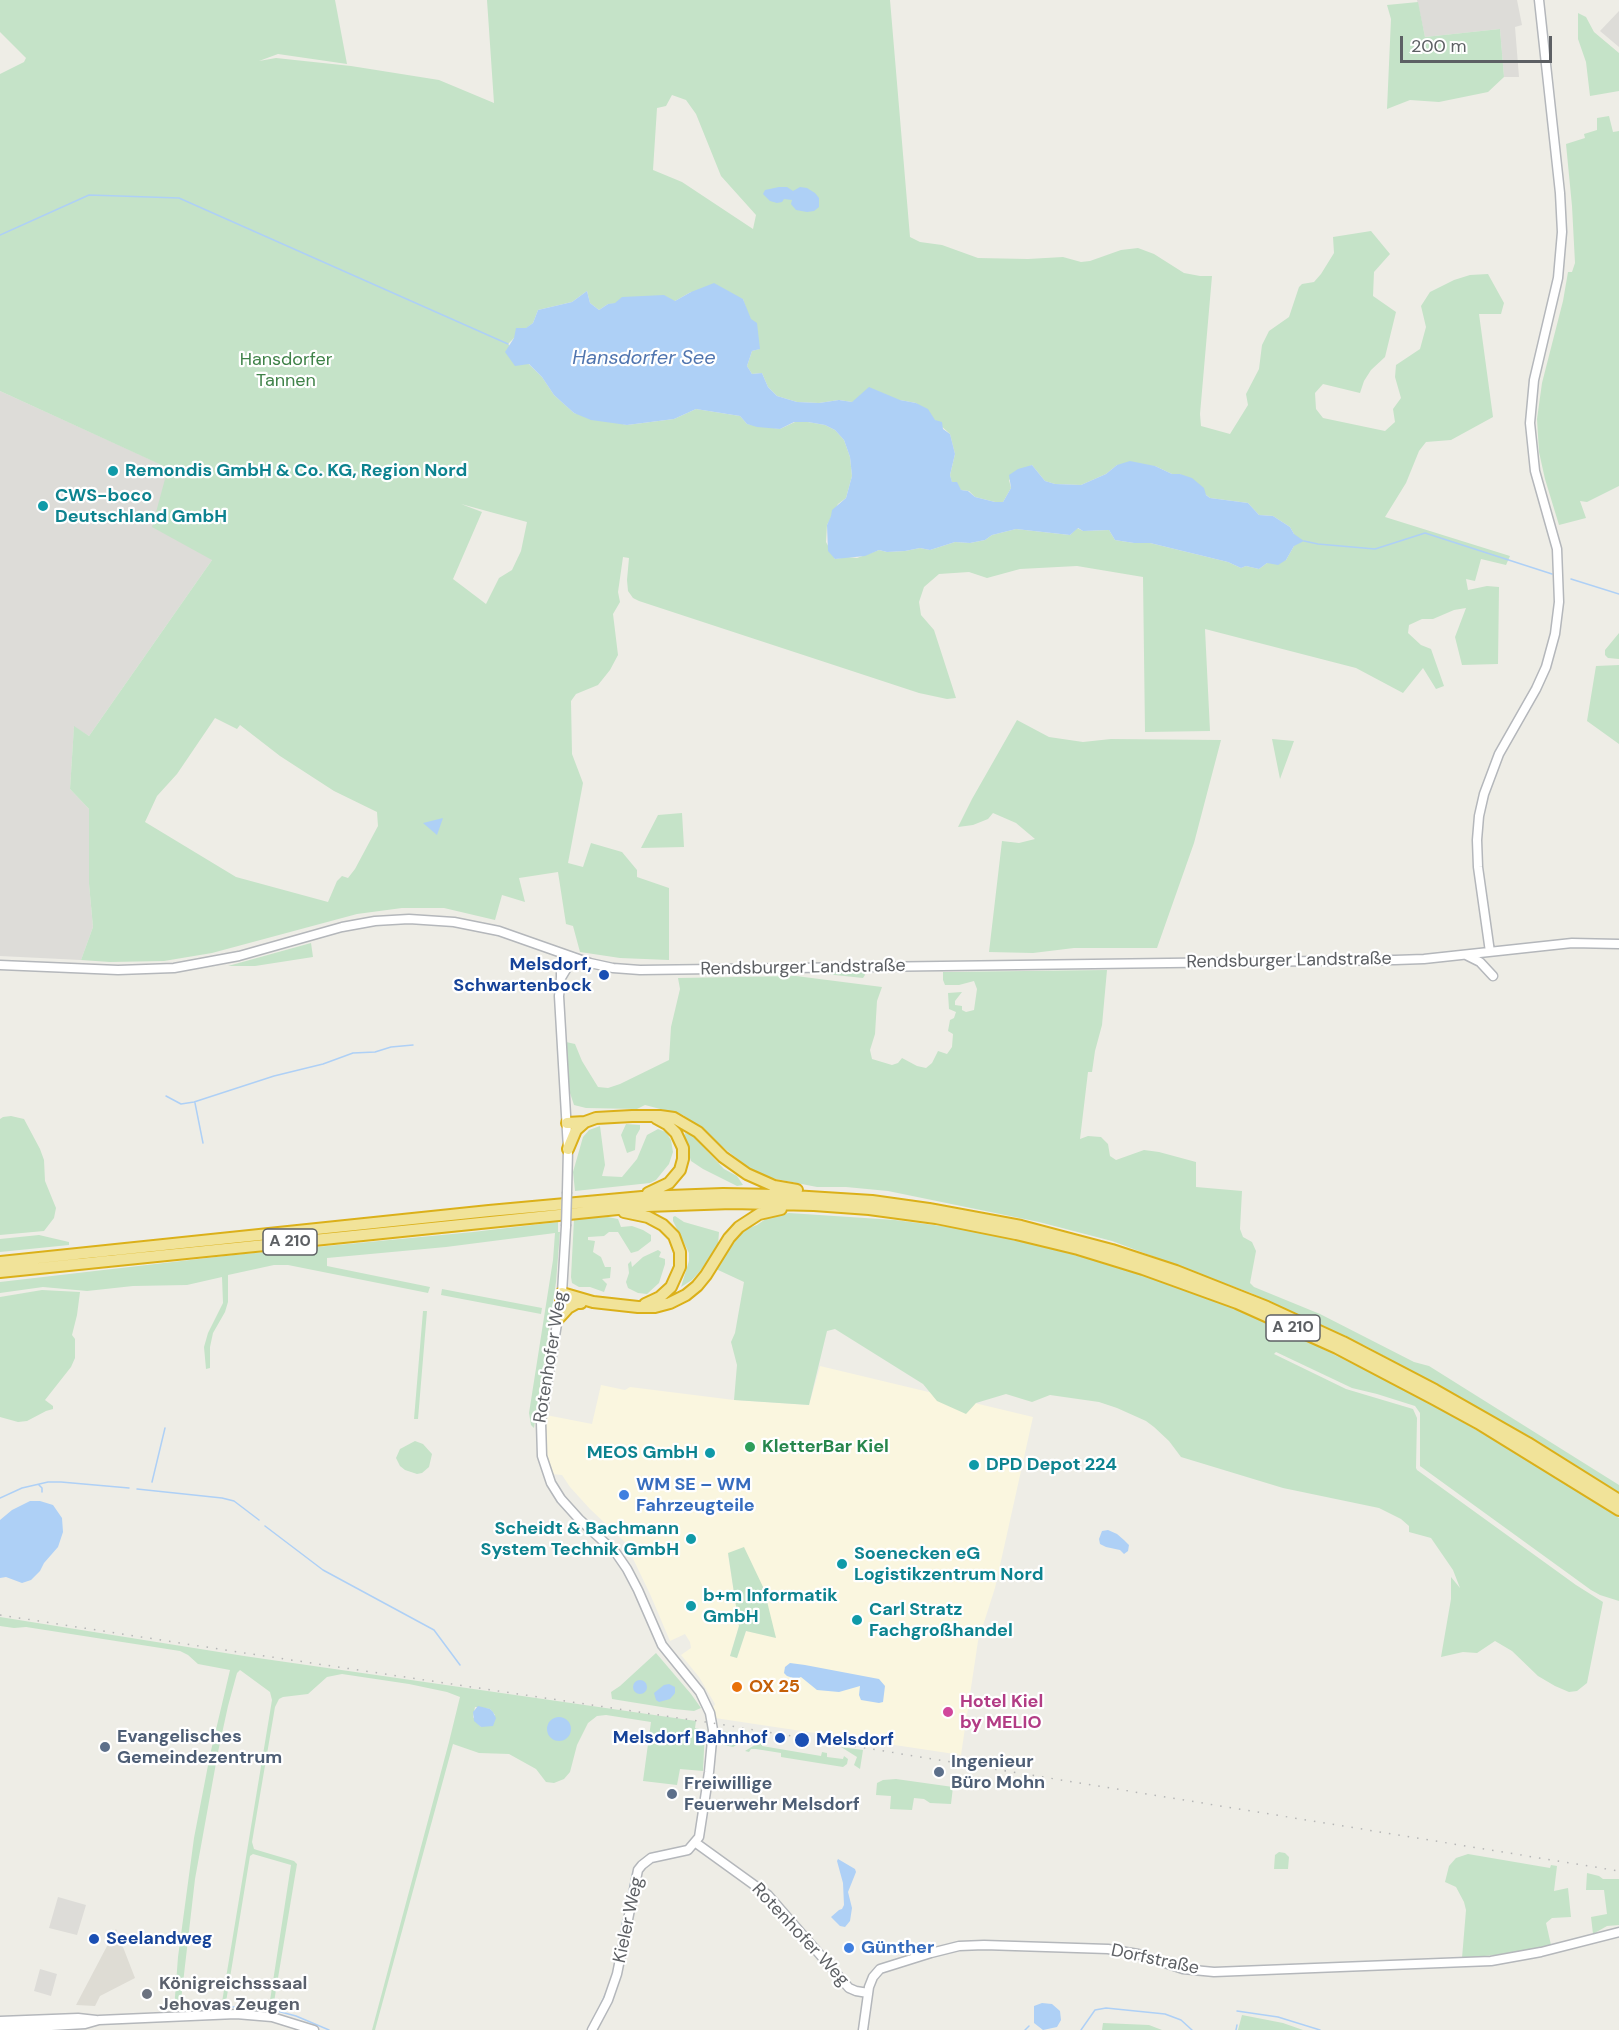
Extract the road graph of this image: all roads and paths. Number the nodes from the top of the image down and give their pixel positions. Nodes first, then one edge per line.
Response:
1 (1539, 0) edge
2 (1619, 944) edge
3 (1490, 952) junction
4 (1466, 954) junction
5 (568, 957) junction
6 (0, 965) edge
7 (1493, 976) dead end
8 (647, 1116) junction
9 (566, 1120) junction
10 (590, 1120) junction
11 (568, 1149) junction
12 (630, 1198) junction
13 (836, 1198) junction
14 (814, 1205) junction
15 (597, 1210) junction
16 (0, 1262) edge
17 (0, 1272) edge
18 (561, 1297) junction
19 (593, 1302) junction
20 (578, 1303) junction
21 (627, 1306) junction
22 (557, 1320) junction
23 (1619, 1500) edge
24 (1619, 1510) edge
25 (696, 1843) junction
26 (1619, 1932) edge
27 (868, 1993) junction
28 (99, 2020) junction
29 (0, 2021) edge
30 (0, 2029) edge
31 (314, 2030) edge
32 (592, 2030) edge
33 (863, 2030) edge

1 - 3 street
2 - 3 street, Rendsburger Landstraße
3 - 4 street, Rendsburger Landstraße
4 - 5 street, Rendsburger Landstraße
4 - 7 street
5 - 6 street, Rendsburger Landstraße
5 - 9 street, Rotenhofer Weg
8 - 10 highway
8 - 12 highway
8 - 13 highway
9 - 10 highway
9 - 11 street, Rotenhofer Weg
10 - 11 highway
11 - 18 street, Rotenhofer Weg, bridge
12 - 13 highway, A 210
12 - 16 highway, A 210
13 - 23 highway, A 210
14 - 15 highway, A 210
14 - 21 highway
14 - 24 highway, A 210
15 - 17 highway, A 210
15 - 21 highway
18 - 19 highway
18 - 20 highway
18 - 22 street, Rotenhofer Weg
19 - 20 highway
19 - 21 highway
20 - 22 highway
22 - 25 street, Rotenhofer Weg
25 - 27 street, Rotenhofer Weg
25 - 32 street, Kieler Weg
26 - 27 street, Dorfstraße
27 - 33 street, Dorfstraße
28 - 29 street
28 - 30 street
28 - 31 street

